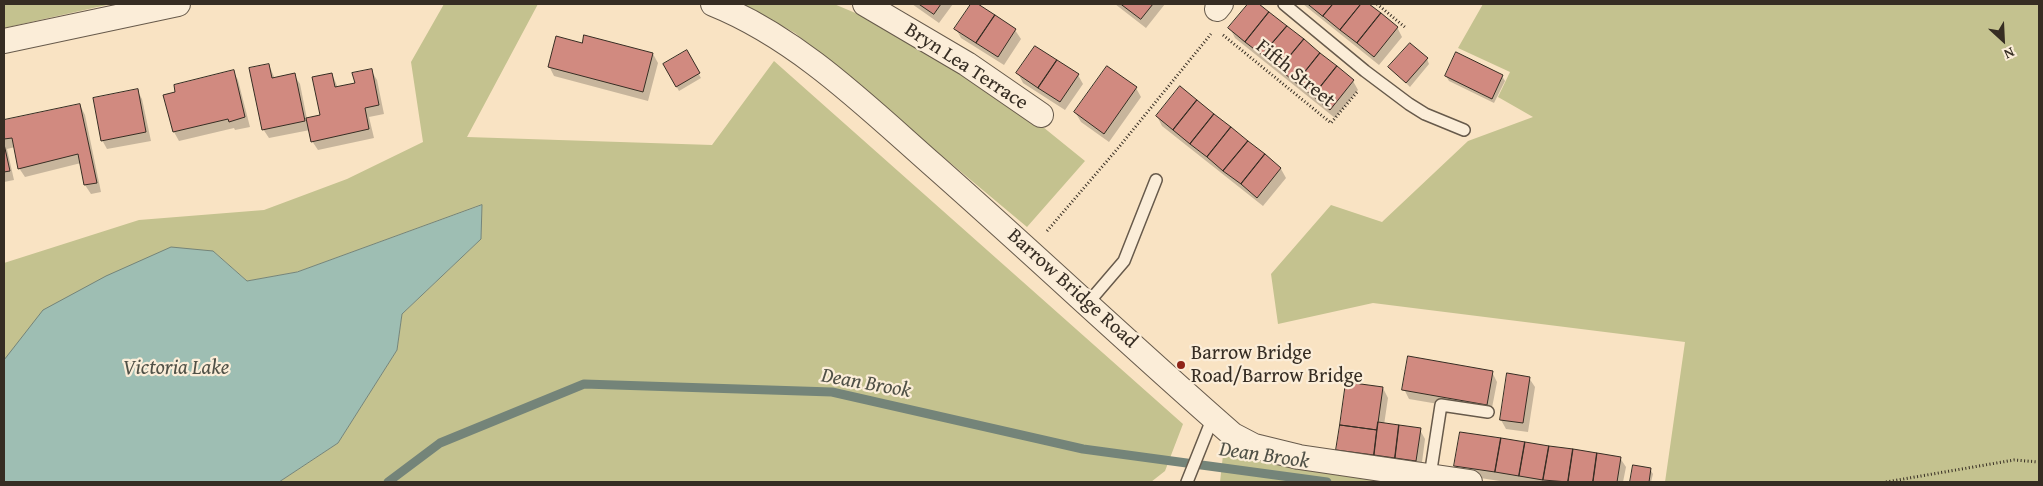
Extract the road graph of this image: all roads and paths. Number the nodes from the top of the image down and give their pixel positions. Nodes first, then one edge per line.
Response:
1 (178, 4) edge
2 (713, 4) edge
3 (865, 4) edge
4 (1284, 4) edge
5 (1377, 4) edge
6 (1218, 14) edge
7 (1406, 28) dead end
8 (1222, 34) dead end
9 (4, 41) edge
10 (1371, 76) junction
11 (1041, 115) dead end
12 (1464, 130) dead end
13 (1156, 180) dead end
14 (1045, 233) dead end
15 (1088, 303) junction
16 (1488, 412) dead end
17 (1209, 428) junction
18 (2039, 462) edge
19 (1430, 476) junction
20 (1188, 479) edge
21 (1470, 482) edge
22 (1886, 482) edge

1 - 9 street
2 - 15 street, Barrow Bridge Road
3 - 11 street, Bryn Lea Terrace
4 - 10 lane
5 - 7 path
6 - 14 path
8 - 10 path, Fifth Street
10 - 12 lane
13 - 15 lane
15 - 17 street, Barrow Bridge Road
16 - 19 lane
17 - 19 street, Barrow Bridge Road
17 - 20 lane
18 - 22 path
19 - 21 street, Barrow Bridge Road

